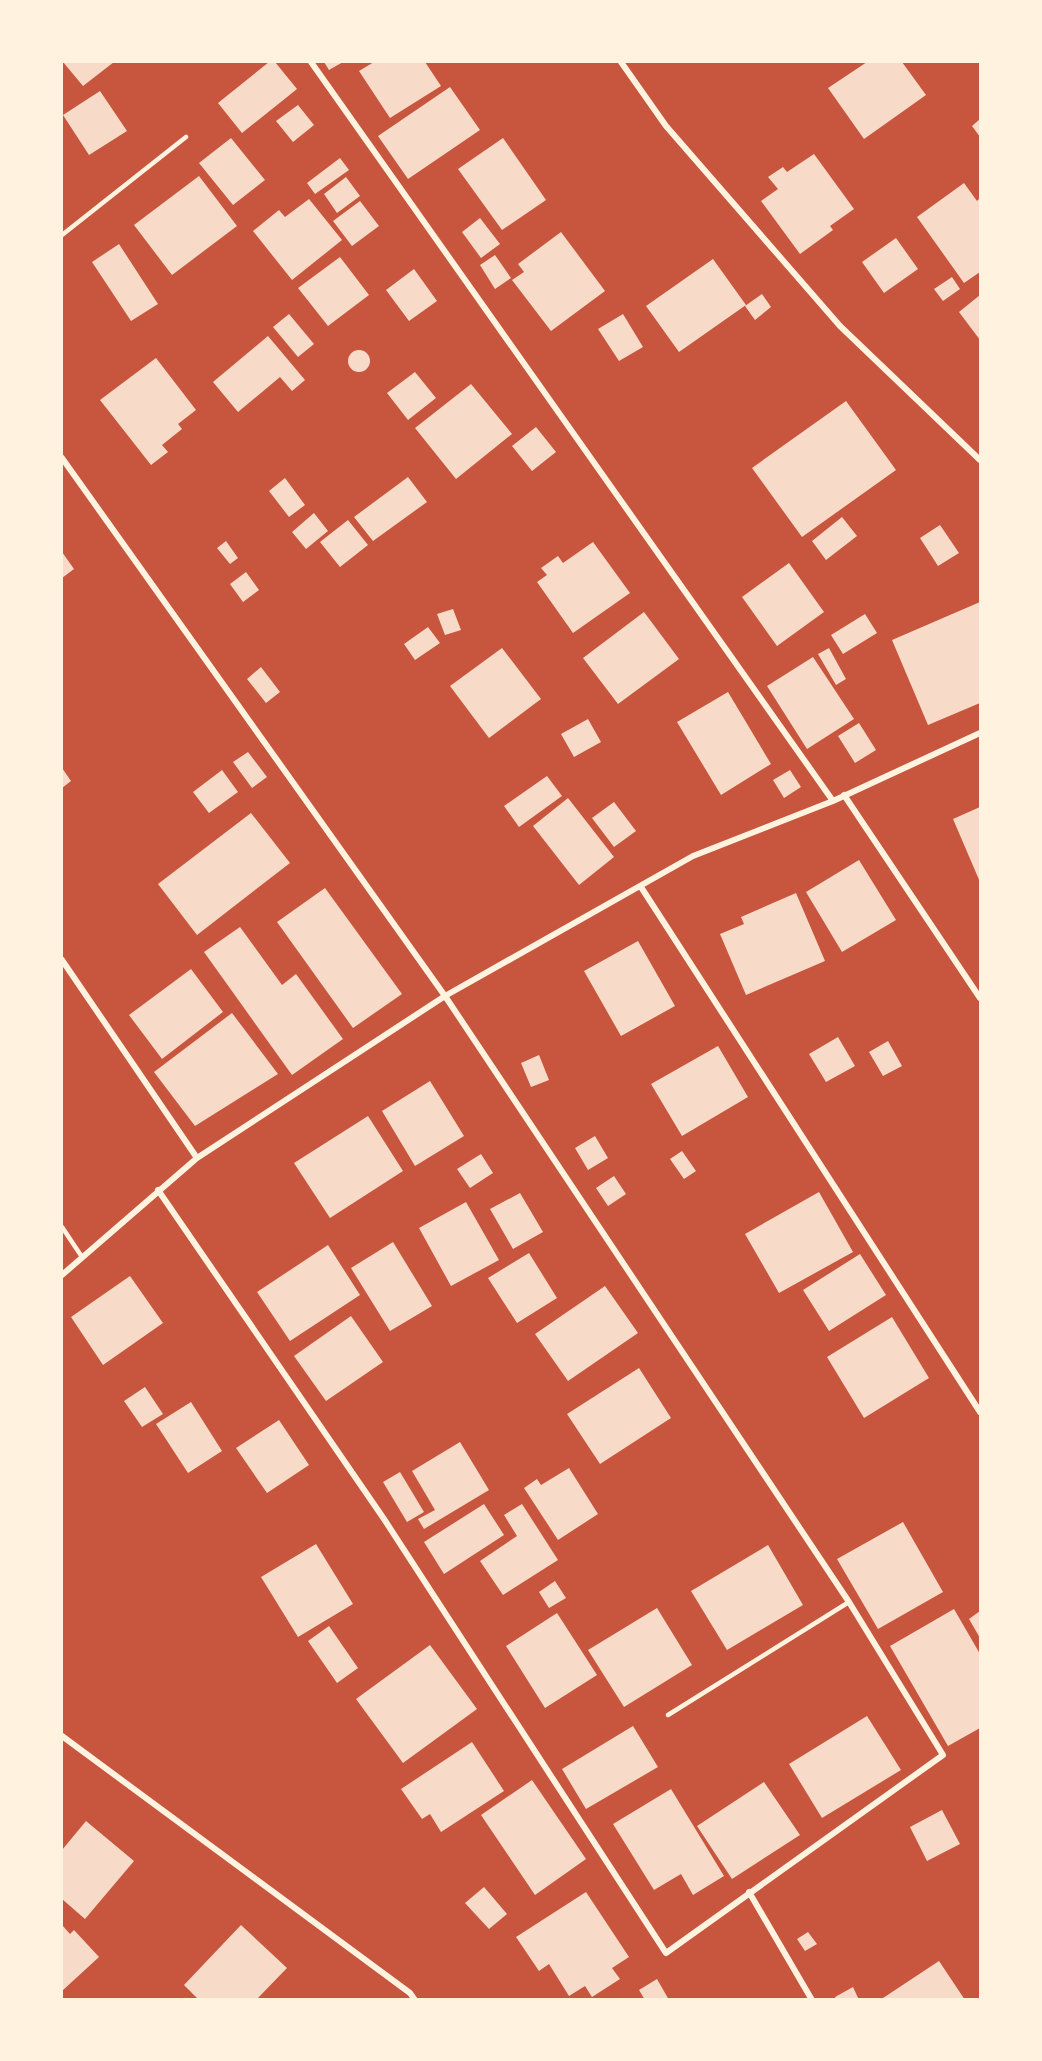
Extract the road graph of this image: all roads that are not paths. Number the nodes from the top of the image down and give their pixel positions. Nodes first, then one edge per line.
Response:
1 (311, 62) edge
2 (621, 62) edge
3 (186, 137) dead end
4 (62, 235) edge
5 (62, 458) edge
6 (981, 460) edge
7 (981, 733) edge
8 (844, 795) junction
9 (833, 801) junction
10 (641, 887) junction
11 (62, 960) edge
12 (445, 996) junction
13 (981, 998) edge
14 (197, 1158) junction
15 (158, 1190) junction
16 (62, 1227) edge
17 (82, 1257) junction
18 (62, 1275) edge
19 (981, 1412) edge
20 (849, 1602) junction
21 (668, 1715) dead end
22 (62, 1736) edge
23 (749, 1892) junction
24 (415, 2000) edge
25 (812, 2000) edge

1 - 9 street
2 - 6 street
3 - 4 lane
5 - 12 street
7 - 8 street
8 - 9 street
8 - 13 street
9 - 10 street
10 - 12 street
10 - 19 street
11 - 14 street
12 - 14 street
12 - 20 street
14 - 15 street
15 - 17 street
15 - 23 street
16 - 17 lane
17 - 18 street
20 - 21 lane
20 - 23 street
22 - 24 street
23 - 25 street

